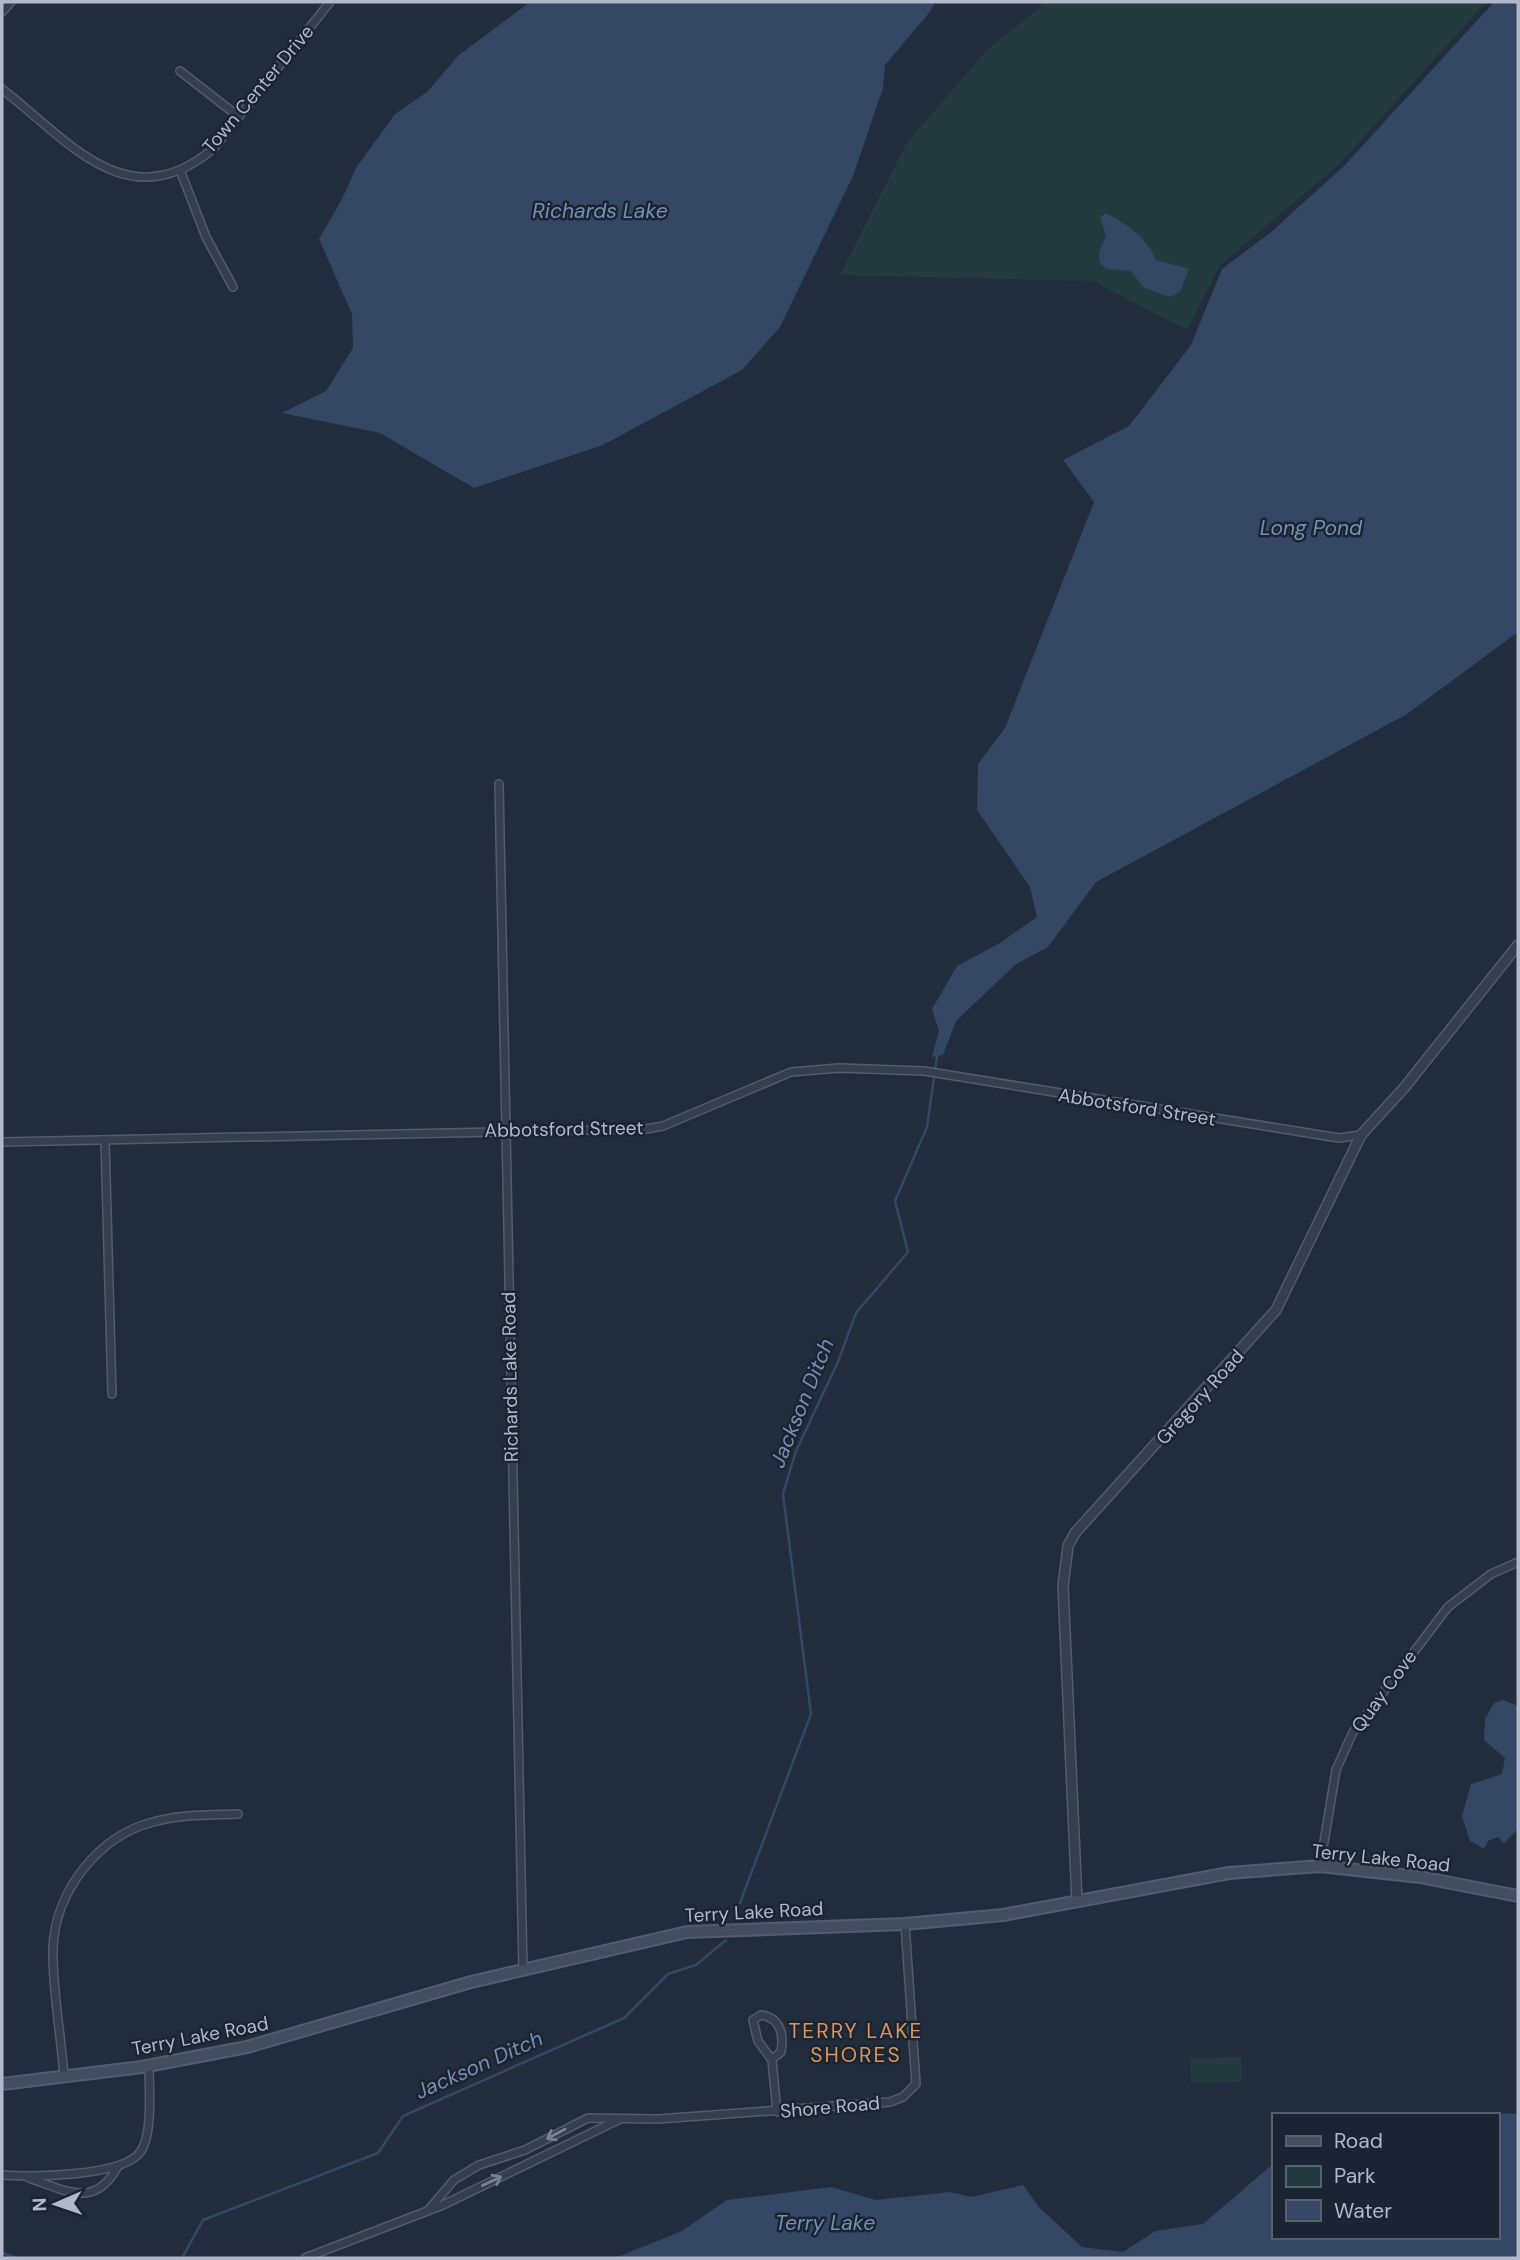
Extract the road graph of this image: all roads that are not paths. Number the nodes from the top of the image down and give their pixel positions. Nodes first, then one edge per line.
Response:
1 (10, 2) edge
2 (330, 2) edge
3 (2, 12) edge
4 (180, 71) dead end
5 (2, 89) edge
6 (239, 117) junction
7 (180, 170) junction
8 (233, 287) dead end
9 (499, 784) dead end
10 (1518, 946) edge
11 (506, 1130) junction
12 (1361, 1135) junction
13 (105, 1140) junction
14 (2, 1142) edge
15 (112, 1394) dead end
16 (1518, 1562) edge
17 (238, 1814) dead end
18 (1320, 1866) junction
19 (1518, 1896) edge
20 (1077, 1902) junction
21 (905, 1924) junction
22 (523, 1970) junction
23 (772, 2060) junction
24 (149, 2065) junction
25 (64, 2076) junction
26 (2, 2084) edge
27 (777, 2112) junction
28 (620, 2119) junction
29 (118, 2166) junction
30 (2, 2175) edge
31 (27, 2177) junction
32 (430, 2208) junction
33 (305, 2258) edge

1 - 3 street
2 - 6 street, Town Center Drive
4 - 6 street
5 - 7 street
6 - 7 street, Town Center Drive
7 - 8 street
9 - 11 street, Richards Lake Road
10 - 12 street, Gregory Road
11 - 12 street, Abbotsford Street
11 - 13 street, Abbotsford Street
11 - 22 street, Richards Lake Road
12 - 20 street, Gregory Road
13 - 14 street, Abbotsford Street
13 - 15 street
16 - 18 street, Quay Cove
17 - 25 street
18 - 19 main road, Terry Lake Road
18 - 20 main road, Terry Lake Road
20 - 21 main road, Terry Lake Road
21 - 22 main road, Terry Lake Road
21 - 27 street, Shore Road
22 - 24 main road, Terry Lake Road
23 - 23 street
23 - 27 street
24 - 25 main road, Terry Lake Road
24 - 29 street
25 - 26 main road, Terry Lake Road
27 - 28 street, Shore Road
32 -> 28 street, Shore Road
28 -> 32 street, Shore Road
29 - 31 street
29 - 31 street
30 - 31 street
32 - 33 street, Shore Road

